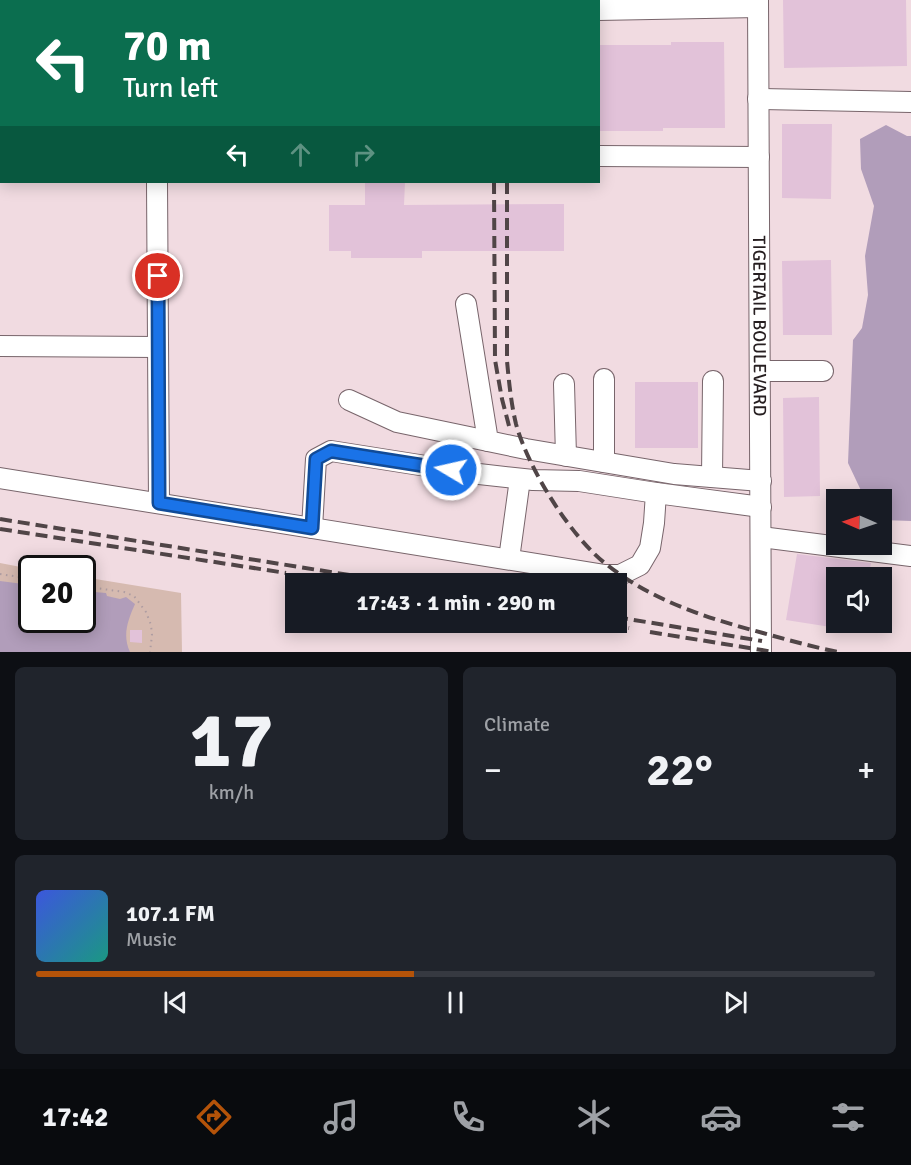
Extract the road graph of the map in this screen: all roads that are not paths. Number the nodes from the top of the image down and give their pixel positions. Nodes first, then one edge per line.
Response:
1 (758, 4) edge
2 (600, 10) edge
3 (758, 99) junction
4 (911, 102) edge
5 (600, 156) edge
6 (759, 157) junction
7 (158, 183) edge
8 (466, 304) dead end
9 (0, 346) edge
10 (158, 347) junction
11 (823, 370) dead end
12 (760, 371) junction
13 (604, 379) dead end
14 (713, 381) dead end
15 (564, 384) dead end
16 (349, 400) dead end
17 (488, 441) junction
18 (566, 456) junction
19 (604, 462) junction
20 (712, 477) junction
21 (0, 478) edge
22 (520, 479) junction
23 (760, 481) junction
24 (656, 493) junction
25 (159, 503) junction
26 (760, 507) junction
27 (312, 528) junction
28 (761, 537) junction
29 (911, 556) edge
30 (509, 560) junction
31 (761, 652) edge

1 - 2 street
1 - 3 street, TIGERTAIL BOULEVARD
3 - 4 street
3 - 6 street, TIGERTAIL BOULEVARD
5 - 6 street
6 - 12 street, TIGERTAIL BOULEVARD
7 - 10 street
8 - 17 street
9 - 10 street
10 - 25 street
11 - 12 street
12 - 23 street, TIGERTAIL BOULEVARD
13 - 19 street
14 - 20 street
15 - 18 street
16 - 17 street
17 - 18 street
18 - 19 street
19 - 20 street
20 - 23 street
21 - 25 street
22 - 24 street
22 - 27 street
22 - 30 street
23 - 26 street, TIGERTAIL BOULEVARD
24 - 26 street
24 - 30 street
25 - 27 street
26 - 28 street, TIGERTAIL BOULEVARD
27 - 30 street
28 - 29 street
28 - 31 street, TIGERTAIL BOULEVARD

